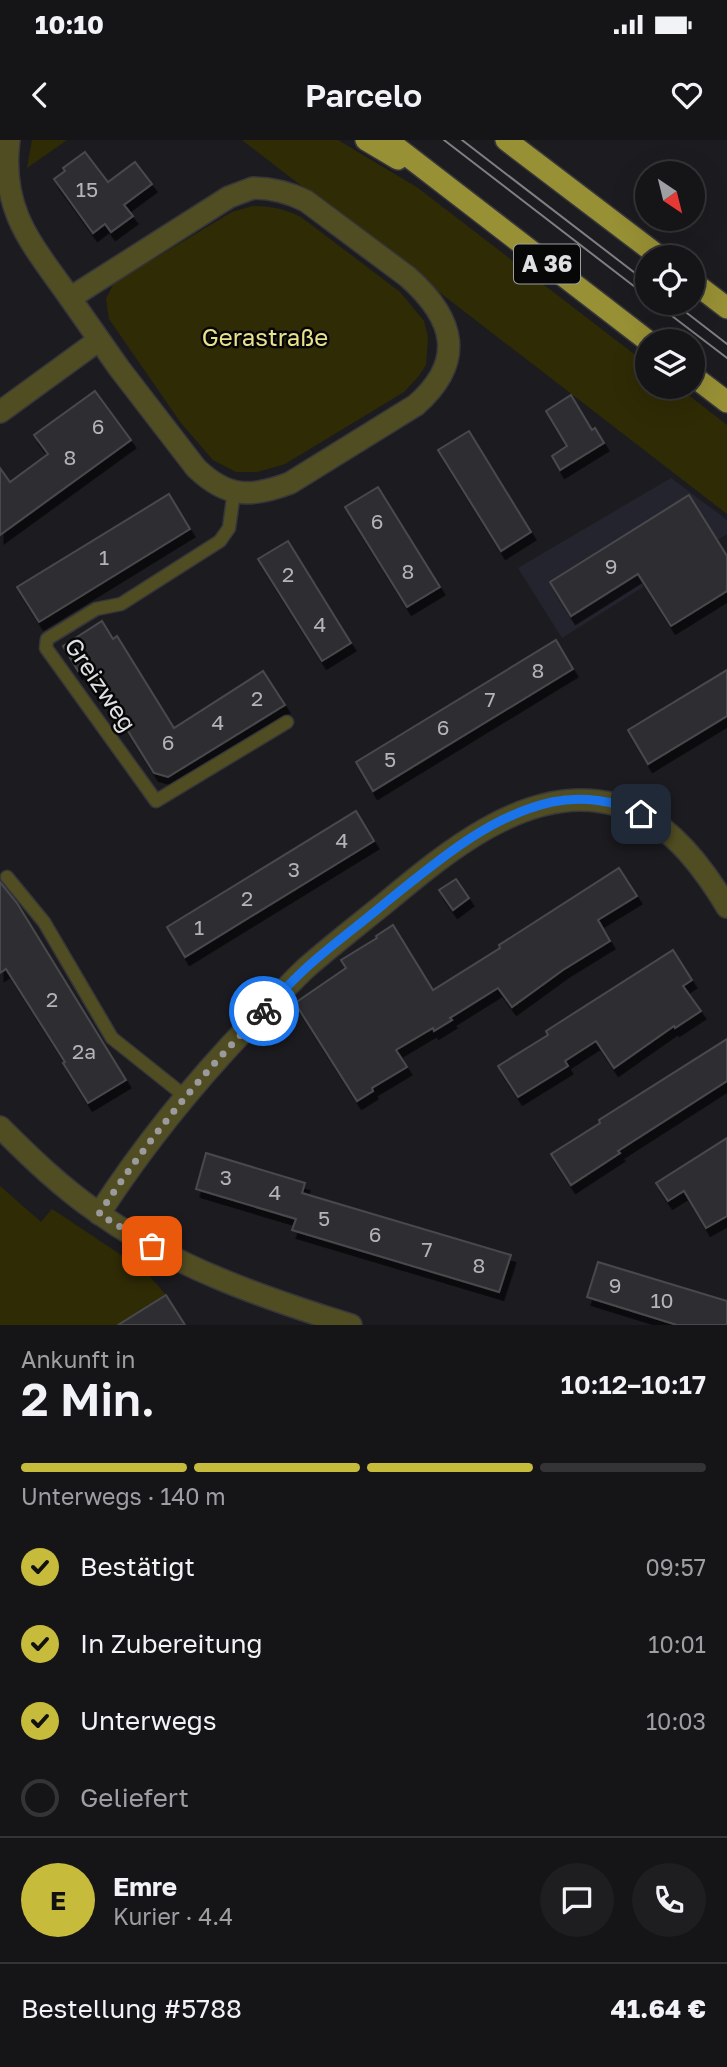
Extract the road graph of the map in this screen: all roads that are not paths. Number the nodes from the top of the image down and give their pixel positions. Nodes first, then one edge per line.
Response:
1 (366, 140) edge
2 (387, 140) edge
3 (506, 140) edge
4 (5, 150) edge
5 (445, 186) junction
6 (644, 245) edge
7 (705, 291) edge
8 (70, 298) junction
9 (727, 308) edge
10 (635, 331) edge
11 (99, 340) junction
12 (705, 385) edge
13 (727, 402) edge
14 (0, 412) edge
15 (234, 492) junction
16 (287, 722) dead end
17 (7, 877) dead end
18 (727, 907) edge
19 (186, 1097) junction
20 (0, 1127) edge
21 (99, 1214) junction
22 (351, 1325) edge

1 - 5 highway
2 - 5 highway, A 36
3 - 6 highway
4 - 8 street
5 - 10 highway, A 36
7 - 9 highway
8 - 11 street
8 - 15 street
11 - 14 street
11 - 15 street
12 - 13 highway
15 - 16 lane, Greizweg
17 - 19 lane
18 - 19 street
19 - 21 street
20 - 21 street
21 - 22 street

